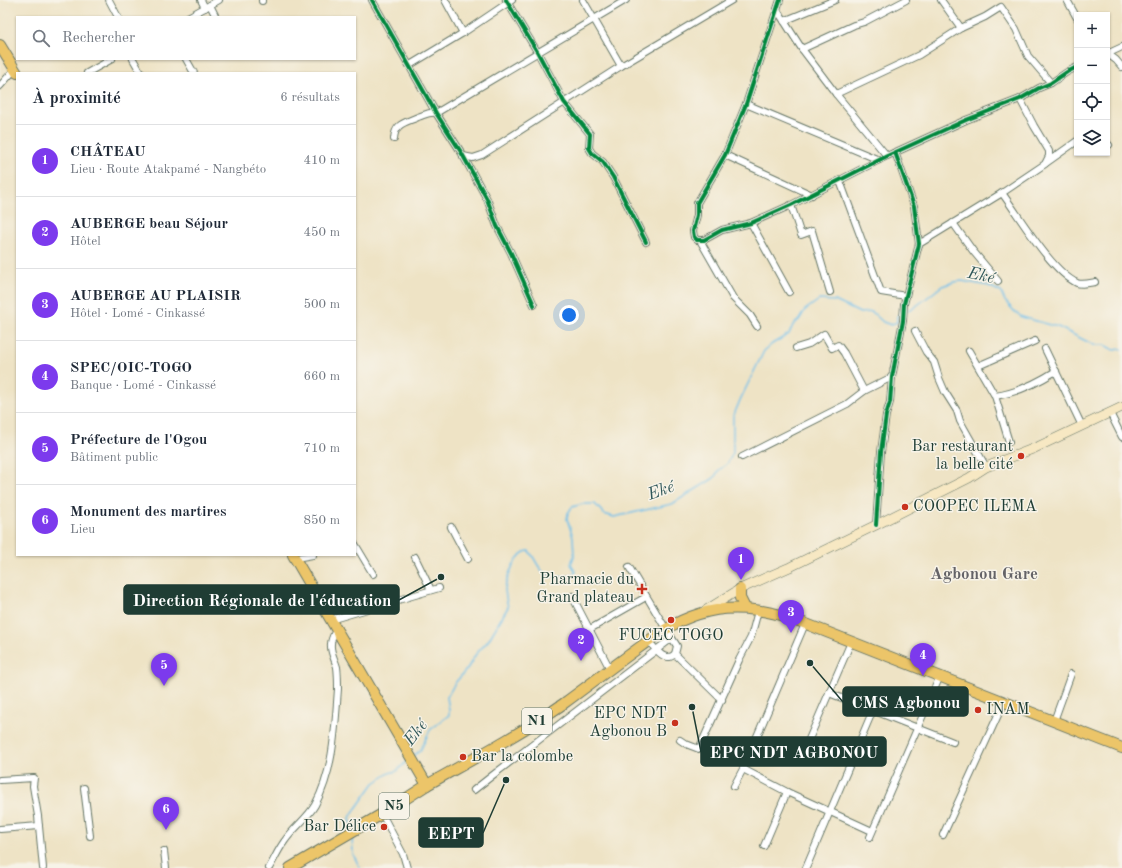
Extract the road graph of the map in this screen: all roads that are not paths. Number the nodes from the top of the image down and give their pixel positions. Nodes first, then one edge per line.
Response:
1 (201, 0) edge
2 (219, 0) edge
3 (372, 0) edge
4 (445, 0) edge
5 (583, 0) edge
6 (626, 0) edge
7 (732, 0) edge
8 (780, 0) edge
9 (835, 0) edge
10 (906, 0) edge
11 (940, 0) edge
12 (998, 0) edge
13 (1067, 0) edge
14 (111, 1) edge
15 (508, 1) edge
16 (208, 6) junction
17 (1001, 7) junction
18 (777, 10) junction
19 (1074, 13) edge
20 (118, 16) edge
21 (190, 16) edge
22 (215, 16) edge
23 (595, 19) junction
24 (784, 21) junction
25 (961, 28) junction
26 (463, 33) junction
27 (0, 45) edge
28 (1122, 47) edge
29 (802, 49) junction
30 (538, 53) junction
31 (1110, 53) edge
32 (1110, 56) edge
33 (110, 60) edge
34 (134, 60) edge
35 (187, 60) edge
36 (410, 65) junction
37 (620, 66) junction
38 (1122, 67) edge
39 (1074, 68) edge
40 (16, 71) edge
41 (89, 72) edge
42 (140, 72) edge
43 (193, 72) edge
44 (1051, 83) junction
45 (0, 86) edge
46 (836, 94) junction
47 (1020, 99) junction
48 (564, 102) junction
49 (746, 104) junction
50 (436, 113) junction
51 (394, 139) dead end
52 (1074, 143) edge
53 (895, 152) junction
54 (725, 155) junction
55 (463, 156) junction
56 (887, 156) junction
57 (879, 160) junction
58 (1045, 164) junction
59 (840, 181) junction
60 (1002, 193) junction
61 (812, 194) junction
62 (791, 205) junction
63 (751, 223) junction
64 (953, 224) junction
65 (646, 242) dead end
66 (701, 242) dead end
67 (919, 244) junction
68 (998, 281) dead end
69 (1095, 282) dead end
70 (788, 292) dead end
71 (830, 292) dead end
72 (906, 296) junction
73 (534, 305) dead end
74 (757, 326) dead end
75 (915, 331) dead end
76 (1035, 342) dead end
77 (796, 348) dead end
78 (1046, 349) dead end
79 (969, 351) dead end
80 (978, 366) junction
81 (1056, 371) junction
82 (892, 377) junction
83 (864, 391) junction
84 (995, 396) junction
85 (1122, 407) edge
86 (1110, 413) junction
87 (1082, 426) junction
88 (1122, 437) edge
89 (1009, 442) dead end
90 (742, 457) dead end
91 (986, 468) junction
92 (876, 524) junction
93 (451, 527) dead end
94 (356, 546) edge
95 (294, 557) edge
96 (415, 557) dead end
97 (468, 559) dead end
98 (629, 567) dead end
99 (373, 574) dead end
100 (439, 588) dead end
101 (740, 589) junction
102 (431, 590) junction
103 (572, 596) dead end
104 (646, 596) junction
105 (752, 609) junction
106 (700, 614) junction
107 (330, 620) junction
108 (806, 624) junction
109 (590, 629) junction
110 (336, 630) junction
111 (669, 633) junction
112 (850, 642) junction
113 (654, 646) junction
114 (640, 647) junction
115 (675, 654) junction
116 (610, 669) junction
117 (1071, 674) dead end
118 (940, 676) junction
119 (829, 693) junction
120 (722, 700) junction
121 (1004, 702) junction
122 (873, 710) junction
123 (1054, 721) junction
124 (918, 728) junction
125 (680, 740) dead end
126 (953, 742) dead end
127 (1122, 748) edge
128 (800, 760) dead end
129 (743, 768) junction
130 (0, 780) edge
131 (427, 785) junction
132 (734, 786) dead end
133 (84, 788) dead end
134 (474, 790) dead end
135 (787, 792) junction
136 (830, 812) junction
137 (382, 814) junction
138 (39, 826) junction
139 (0, 829) edge
140 (943, 835) dead end
141 (90, 836) dead end
142 (764, 846) dead end
143 (164, 851) dead end
144 (43, 868) edge
145 (166, 868) edge
146 (269, 868) edge
147 (290, 868) edge
148 (407, 868) edge
149 (806, 868) edge

1 - 16 street
2 - 16 street
3 - 36 street
4 - 26 street
5 - 23 street
6 - 23 street
7 - 37 street
8 - 18 street
9 - 24 street
10 - 29 street
11 - 25 street
12 - 17 street
13 - 19 street
14 - 20 street
15 - 26 street
15 - 30 street
16 - 21 street
16 - 22 street
17 - 25 street
17 - 44 street
18 - 24 street
18 - 49 street
23 - 30 street
23 - 37 street
24 - 29 street
25 - 46 street
26 - 36 street
27 - 40 main road
28 - 31 street
29 - 46 street
30 - 48 street
30 - 50 street
32 - 38 street
33 - 41 street
34 - 42 street
35 - 43 street
36 - 50 street
37 - 48 street
39 - 44 street
40 - 45 street
44 - 47 street
46 - 56 street
47 - 53 street
47 - 58 street
48 - 55 street
48 - 65 street
49 - 54 street
49 - 57 street
50 - 51 street
50 - 55 street
52 - 58 street
53 - 56 street
53 - 67 street
54 - 61 street
54 - 63 street
55 - 73 street
56 - 57 street
57 - 59 street
58 - 60 street
59 - 61 street
59 - 72 street
60 - 64 street
60 - 69 street
61 - 62 street
62 - 63 street
62 - 71 street
63 - 70 street
64 - 67 street
64 - 68 street
66 - 74 street
67 - 72 street
72 - 82 street
75 - 91 street
76 - 80 street
77 - 83 street
78 - 81 street
79 - 80 street
80 - 84 street
81 - 84 street
81 - 87 street
82 - 83 street
82 - 92 street
83 - 90 street
84 - 89 street
85 - 86 main road
86 - 87 main road
86 - 88 street
87 - 91 main road
91 - 92 main road
92 - 101 main road
93 - 97 street
94 - 99 street
95 - 107 main road
96 - 102 street
98 - 104 street
100 - 102 street
101 - 105 main road
101 - 106 main road
102 - 107 street
103 - 109 street
104 - 109 street
104 - 111 street
105 - 106 main road, N1
105 - 108 main road, N1
105 - 111 main road, N1
105 - 120 street
106 - 111 main road, N1
107 - 110 main road
108 - 112 main road, N1
108 - 129 street
109 - 116 street
110 - 131 main road
110 - 146 street
111 - 113 main road, N1
111 - 114 main road, N1
111 - 115 street
112 - 118 main road, N1
112 - 119 street
113 - 114 main road, N1
113 - 115 street
113 - 134 street
114 - 116 main road, N1
115 - 120 street
116 - 131 main road, N1
117 - 123 street
118 - 121 main road, N1
118 - 124 street
119 - 122 street
119 - 128 street
120 - 125 street
121 - 123 main road, N1
121 - 140 street
122 - 124 street
122 - 136 street
123 - 127 main road, N1
124 - 126 street
124 - 136 street
129 - 132 street
129 - 135 street
130 - 138 street
131 - 137 main road, N5
133 - 141 street
135 - 136 street
135 - 142 street
136 - 149 street
137 - 147 main road, N5
137 - 148 street
138 - 139 street
138 - 144 street
143 - 145 street

